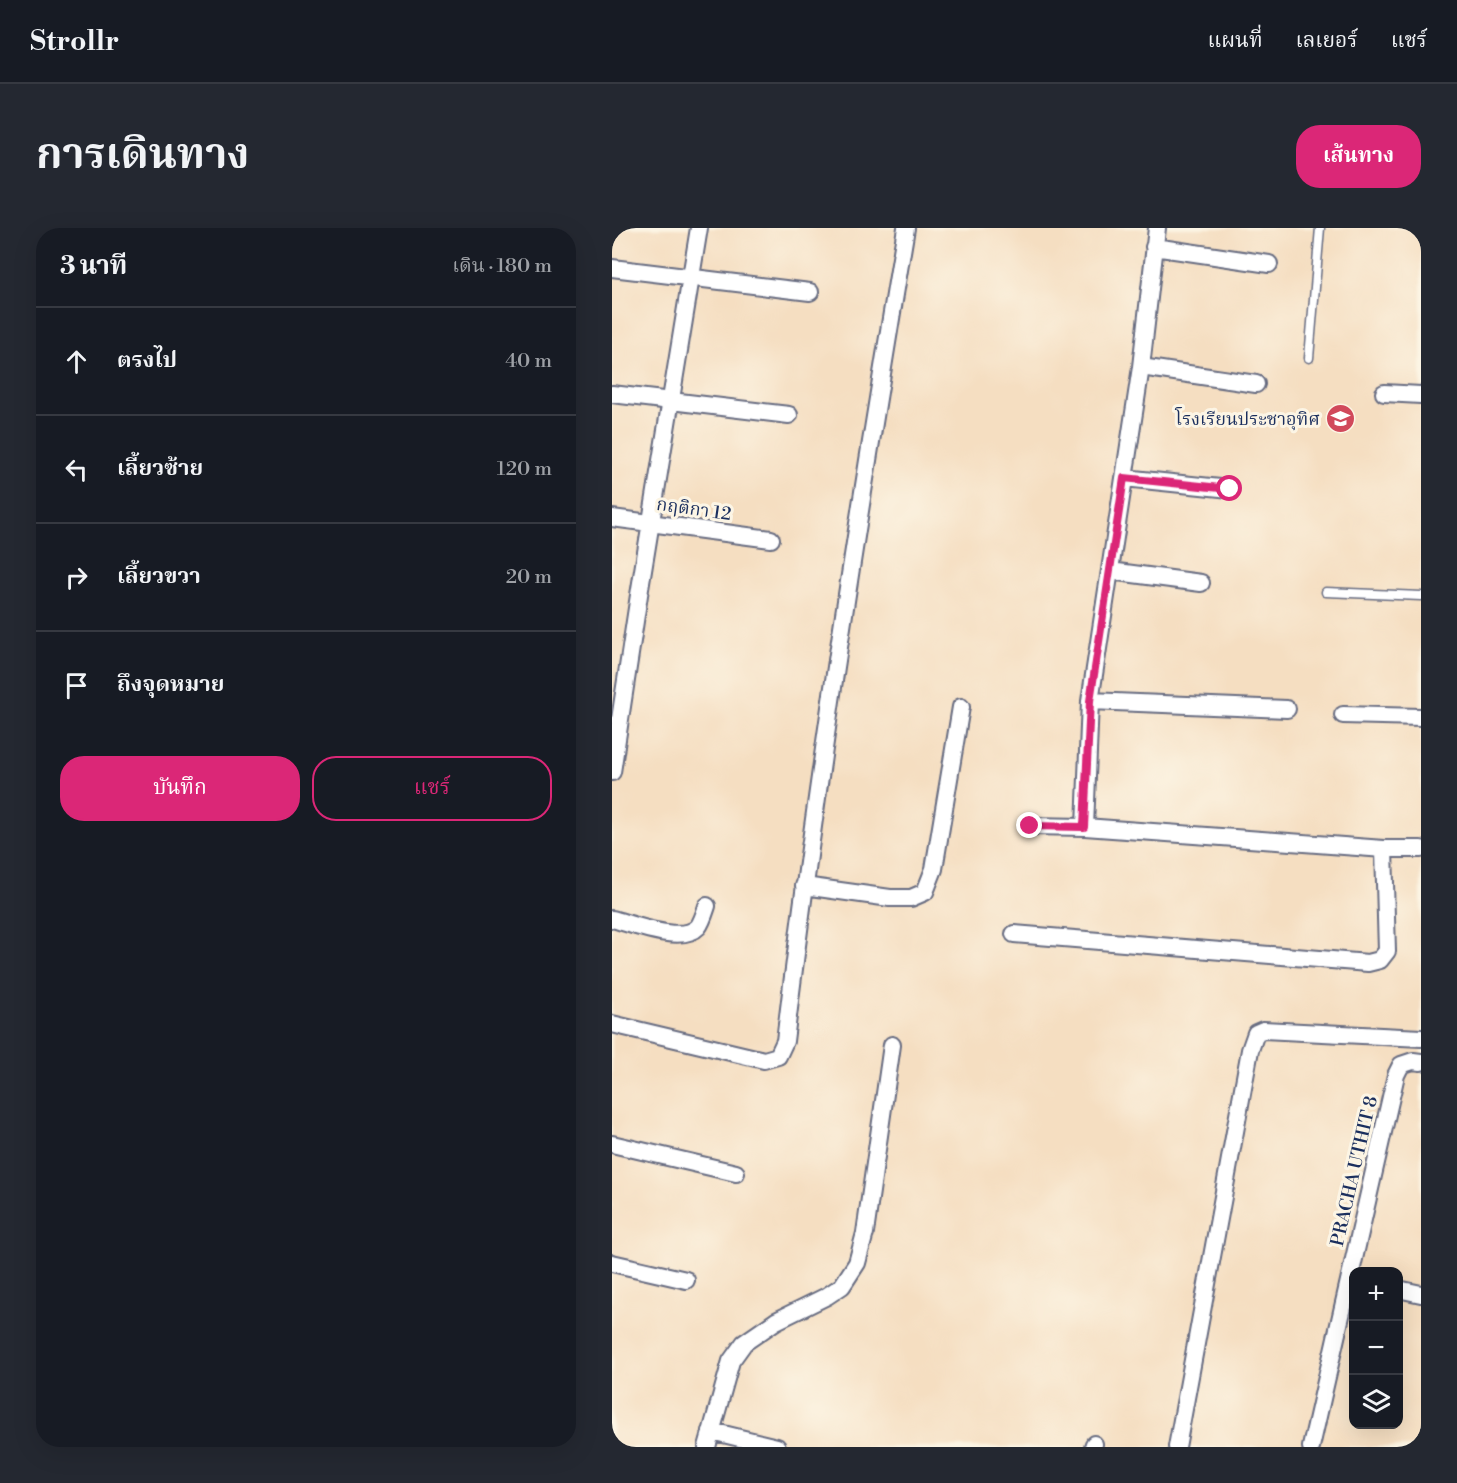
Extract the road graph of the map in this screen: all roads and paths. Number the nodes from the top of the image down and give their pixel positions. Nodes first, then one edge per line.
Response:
1 (699, 228) edge
2 (906, 228) edge
3 (1157, 228) edge
4 (1320, 228) edge
5 (1154, 247) junction
6 (1269, 264) dead end
7 (612, 268) edge
8 (691, 277) junction
9 (810, 292) dead end
10 (1309, 358) dead end
11 (1141, 367) junction
12 (1256, 384) dead end
13 (1384, 393) dead end
14 (612, 394) edge
15 (1421, 395) edge
16 (670, 401) junction
17 (789, 415) dead end
18 (1124, 478) junction
19 (1230, 489) dead end
20 (612, 518) edge
21 (650, 523) junction
22 (771, 539) dead end
23 (1110, 571) junction
24 (1201, 583) dead end
25 (1326, 592) dead end
26 (1421, 596) edge
27 (1090, 701) junction
28 (961, 707) dead end
29 (1287, 710) dead end
30 (1343, 715) dead end
31 (1421, 717) edge
32 (612, 772) edge
33 (1030, 826) dead end
34 (1084, 827) junction
35 (1384, 849) junction
36 (1421, 849) edge
37 (804, 886) junction
38 (707, 906) dead end
39 (612, 919) edge
40 (1014, 934) dead end
41 (612, 1024) edge
42 (1421, 1038) edge
43 (892, 1045) dead end
44 (1421, 1062) edge
45 (612, 1144) edge
46 (736, 1173) dead end
47 (612, 1263) edge
48 (1354, 1267) edge
49 (686, 1280) dead end
50 (1349, 1290) edge
51 (1403, 1290) edge
52 (1421, 1294) edge
53 (709, 1439) edge
54 (777, 1447) edge
55 (1177, 1447) edge
56 (1311, 1447) edge

1 - 8 street
2 - 37 street
3 - 5 street
4 - 10 lane
5 - 6 street
5 - 11 street
7 - 8 street
8 - 9 street
8 - 16 street
11 - 12 street
11 - 18 street
13 - 15 street
14 - 16 street
16 - 17 street
16 - 21 street
18 - 19 street
18 - 23 street
20 - 21 street, กฤติกา 12
21 - 22 street, กฤติกา 12
21 - 32 street
23 - 24 street
23 - 27 street
25 - 26 lane
27 - 29 street
27 - 34 street
28 - 37 street
30 - 31 street
33 - 34 street
34 - 35 street
35 - 36 street
35 - 40 street
37 - 41 street
38 - 39 street
42 - 55 street
43 - 53 street
44 - 48 street, PRACHA UTHIT 8
45 - 46 street
47 - 49 street
50 - 56 street, PRACHA UTHIT 8
51 - 52 street
53 - 54 street

